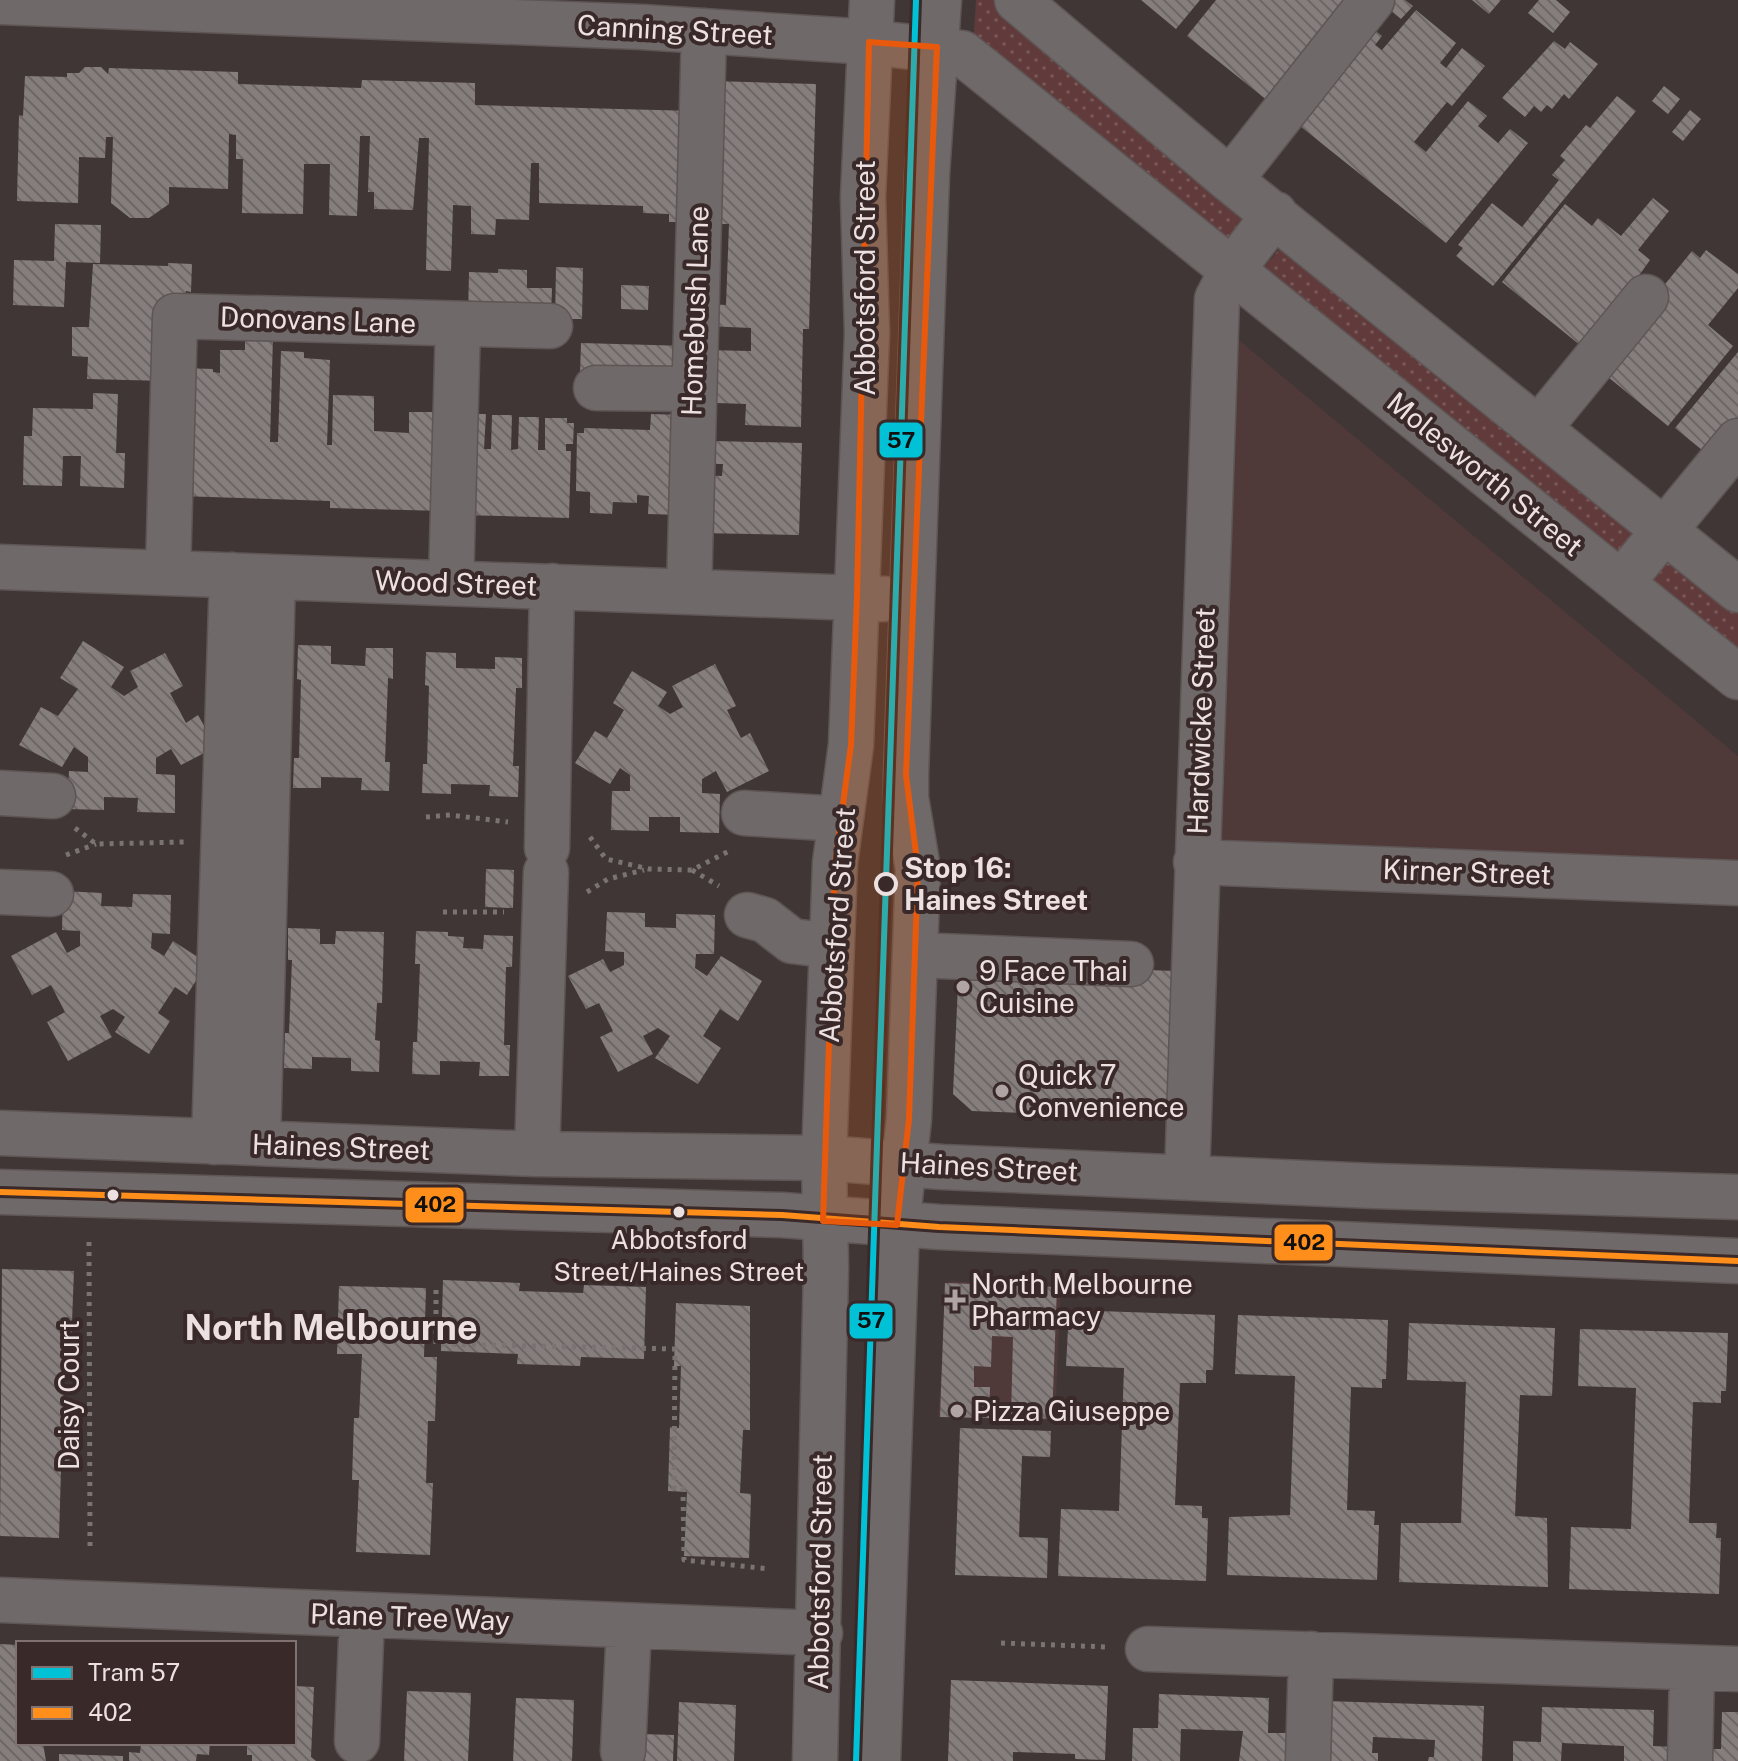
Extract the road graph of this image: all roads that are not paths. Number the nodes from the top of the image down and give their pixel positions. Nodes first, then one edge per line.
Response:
1 (939, 0) edge
2 (1017, 0) edge
3 (1372, 0) edge
4 (0, 2) edge
5 (871, 21) edge
6 (704, 31) junction
7 (937, 47) junction
8 (1230, 180) junction
9 (1275, 214) junction
10 (1232, 270) junction
11 (1646, 297) dead end
12 (458, 324) junction
13 (550, 326) dead end
14 (596, 388) dead end
15 (693, 389) junction
16 (1539, 428) junction
17 (1738, 441) edge
18 (1663, 528) junction
19 (0, 567) edge
20 (168, 573) junction
21 (252, 576) junction
22 (451, 583) junction
23 (1621, 583) junction
24 (552, 586) junction
25 (1738, 590) edge
26 (689, 592) junction
27 (857, 597) junction
28 (911, 600) junction
29 (1738, 677) edge
30 (0, 793) edge
31 (53, 796) road end
32 (744, 813) road end
33 (841, 819) junction
34 (1196, 862) junction
35 (1738, 883) edge
36 (0, 892) edge
37 (51, 894) dead end
38 (747, 915) dead end
39 (832, 946) junction
40 (915, 955) junction
41 (1131, 964) dead end
42 (0, 1133) edge
43 (214, 1142) junction
44 (258, 1143) junction
45 (537, 1154) junction
46 (824, 1158) junction
47 (905, 1162) junction
48 (1187, 1177) junction
49 (0, 1192) edge
50 (1738, 1197) edge
51 (823, 1221) junction
52 (897, 1225) junction
53 (1738, 1261) edge
54 (0, 1600) edge
55 (362, 1615) junction
56 (95, 1624) edge
57 (629, 1626) junction
58 (820, 1633) junction
59 (1148, 1649) road end
60 (1311, 1654) junction
61 (1692, 1668) junction
62 (1738, 1669) edge
63 (357, 1741) dead end
64 (623, 1751) dead end
65 (815, 1761) edge
66 (878, 1761) edge
67 (1308, 1761) edge
68 (1690, 1761) edge

1 - 7 street, Abbotsford Street
2 - 8 street
3 - 8 street
4 - 6 street, Canning Street
5 - 6 street, Canning Street
5 - 7 street
5 - 27 street, Abbotsford Street
6 - 15 street, Homebush Lane
7 - 10 street, Molesworth Street
7 - 28 street, Abbotsford Street
8 - 9 street
9 - 10 street
9 - 16 street
10 - 23 street, Molesworth Street
10 - 34 street, Hardwicke Street
11 - 16 street
12 - 13 street
12 - 20 street, Donovans Lane
12 - 22 street
14 - 15 street
15 - 26 street, Homebush Lane
16 - 18 street
17 - 18 street
18 - 23 street
18 - 25 street
19 - 20 street, Wood Street
20 - 21 street, Wood Street
21 - 22 street, Wood Street
21 - 43 street
21 - 44 street
22 - 24 street, Wood Street
23 - 29 street, Molesworth Street
24 - 26 street, Wood Street
24 - 45 street
26 - 27 street, Wood Street
27 - 28 street, Wood Street
27 - 33 street, Abbotsford Street
28 - 40 street, Abbotsford Street
30 - 31 street
32 - 33 street
33 - 39 street, Abbotsford Street
34 - 35 street, Kirner Street
34 - 48 street, Hardwicke Street
36 - 37 street
38 - 39 street
39 - 46 street, Abbotsford Street
40 - 41 street
40 - 47 street, Abbotsford Street
42 - 43 street, Haines Street
43 - 44 street, Haines Street
44 - 45 street, Haines Street
45 - 46 street, Haines Street
46 - 47 street, Haines Street
46 - 51 street, Abbotsford Street
47 - 48 street, Haines Street
47 - 52 street, Abbotsford Street
48 - 50 street, Haines Street
49 - 51 street, Haines Street
51 - 52 street, Haines Street
51 - 58 street, Abbotsford Street
52 - 53 street, Haines Street
52 - 66 street, Abbotsford Street
54 - 56 street, Plane Tree Way
55 - 56 street, Plane Tree Way
55 - 57 street, Plane Tree Way
55 - 63 street
57 - 58 street, Plane Tree Way
57 - 64 street
58 - 65 street, Abbotsford Street
59 - 60 street
60 - 61 street
60 - 67 street
61 - 62 street
61 - 68 street

